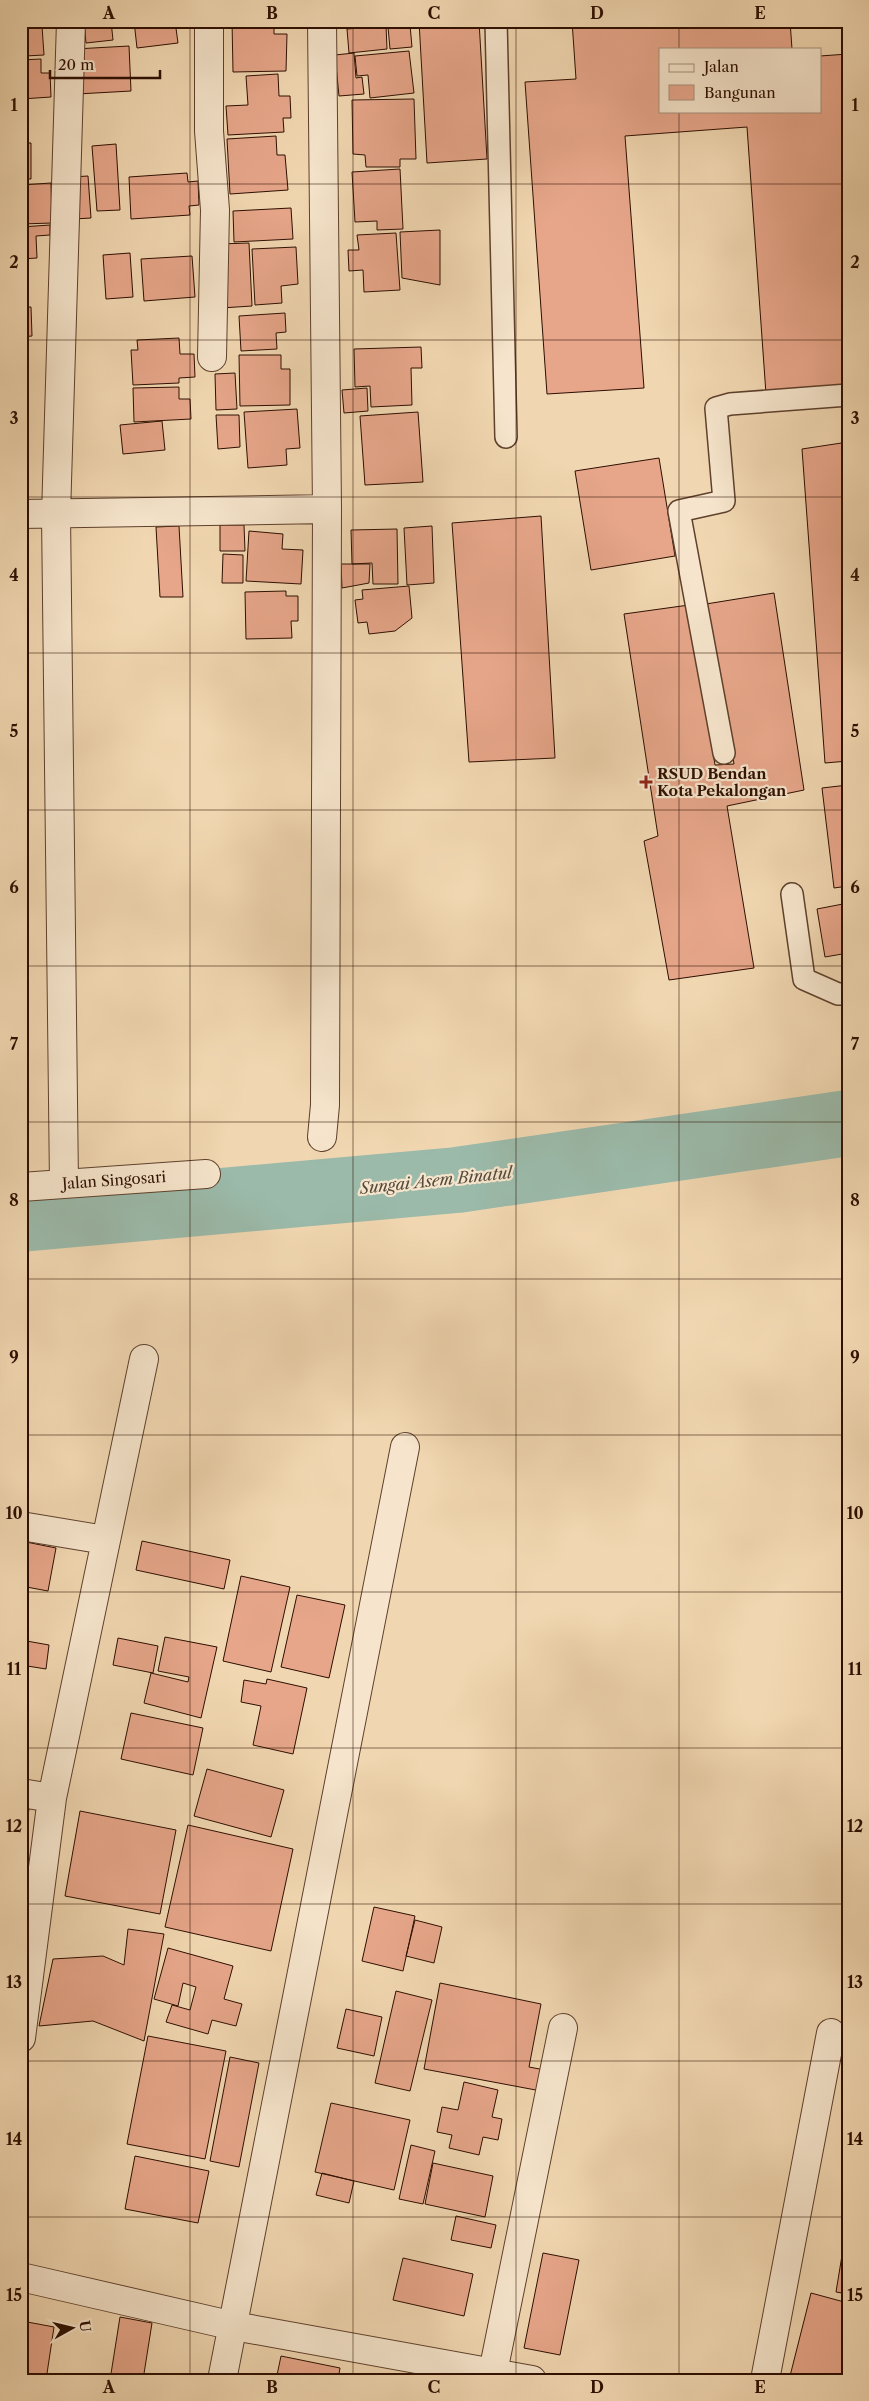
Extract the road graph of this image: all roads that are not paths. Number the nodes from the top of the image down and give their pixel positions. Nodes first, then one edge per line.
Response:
1 (71, 21) edge
2 (209, 21) edge
3 (322, 21) edge
4 (496, 21) edge
5 (212, 356) dead end
6 (848, 395) edge
7 (506, 438) dead end
8 (327, 508) junction
9 (21, 514) edge
10 (56, 515) junction
11 (724, 753) dead end
12 (792, 894) dead end
13 (848, 994) edge
14 (322, 1137) dead end
15 (206, 1174) dead end
16 (64, 1184) junction
17 (21, 1187) edge
18 (144, 1359) dead end
19 (405, 1447) dead end
20 (21, 1526) edge
21 (105, 1540) junction
22 (21, 1793) edge
23 (52, 1798) junction
24 (563, 2028) dead end
25 (831, 2033) dead end
26 (21, 2038) edge
27 (21, 2277) edge
28 (234, 2326) junction
29 (493, 2372) junction
30 (222, 2380) edge
31 (532, 2380) edge
32 (765, 2380) edge

1 - 10 street
2 - 5 street
3 - 8 street
4 - 7 lane
6 - 11 lane
8 - 10 street
8 - 14 street
9 - 10 street
10 - 16 street
12 - 13 lane
15 - 16 street, Jalan Singosari
16 - 17 street, Jalan Singosari
18 - 21 street
19 - 28 street
20 - 21 street
21 - 23 street
22 - 23 street
23 - 26 street
24 - 29 street
25 - 32 street
27 - 28 street
28 - 29 street
28 - 30 street
29 - 31 street

